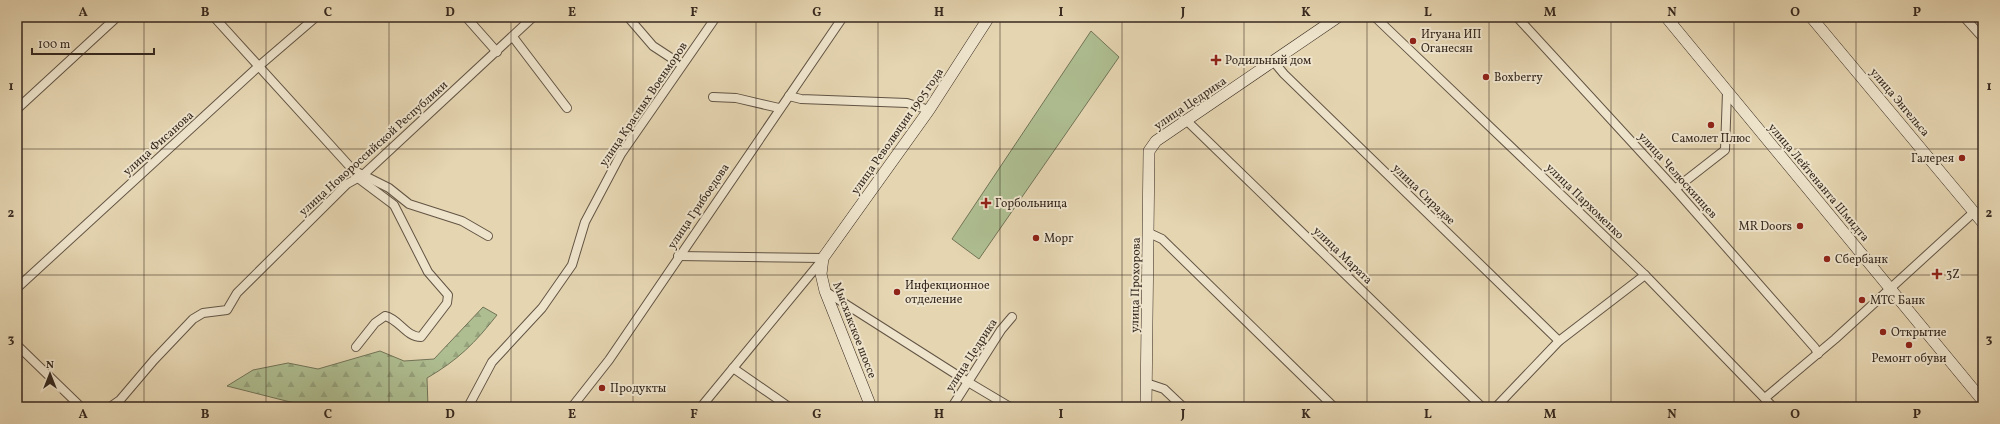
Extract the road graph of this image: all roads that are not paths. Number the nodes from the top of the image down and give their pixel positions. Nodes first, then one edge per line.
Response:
1 (117, 17) edge
2 (214, 17) edge
3 (316, 17) edge
4 (466, 17) edge
5 (533, 17) edge
6 (628, 17) edge
7 (716, 17) edge
8 (843, 17) edge
9 (989, 17) edge
10 (1338, 17) edge
11 (1375, 17) edge
12 (1517, 17) edge
13 (1811, 17) edge
14 (1964, 17) edge
15 (1671, 19) edge
16 (513, 36) junction
17 (1983, 38) edge
18 (497, 52) junction
19 (1274, 62) junction
20 (682, 65) junction
21 (259, 66) junction
22 (1727, 92) junction
23 (789, 96) junction
24 (714, 97) dead end
25 (567, 108) dead end
26 (779, 108) junction
27 (17, 109) edge
28 (929, 110) junction
29 (1188, 121) junction
30 (1147, 164) joint
31 (360, 177) junction
32 (1675, 189) junction
33 (1974, 212) junction
34 (1983, 223) edge
35 (1149, 233) junction
36 (488, 236) dead end
37 (678, 256) junction
38 (802, 258) junction
39 (823, 260) junction
40 (1646, 275) junction
41 (808, 279) junction
42 (17, 288) edge
43 (1890, 288) junction
44 (825, 291) junction
45 (1012, 317) dead end
46 (1559, 341) junction
47 (17, 345) edge
48 (356, 347) dead end
49 (1818, 354) junction
50 (733, 368) junction
51 (968, 382) junction
52 (1146, 383) junction
53 (1765, 398) junction
54 (1983, 401) edge
55 (81, 407) edge
56 (110, 407) edge
57 (468, 407) edge
58 (572, 407) edge
59 (701, 407) edge
60 (789, 407) edge
61 (871, 407) edge
62 (952, 407) edge
63 (1010, 407) edge
64 (1146, 407) edge
65 (1183, 407) edge
66 (1334, 407) edge
67 (1482, 407) edge
68 (1496, 407) edge
69 (1774, 407) edge

1 - 27 street
2 - 21 street
3 - 21 street, улица Фисанова
4 - 18 street
5 - 16 street, улица Новороссийской Республики
6 - 20 street
7 - 20 street, улица Красных Военморов
8 - 23 street, улица Грибоедова
9 - 28 street, улица Революции 1905 года
10 - 19 street, улица Цедрика
11 - 40 street, улица Пархоменко
12 - 32 street, улица Челюскинцев
13 - 33 street, улица Энгельса
14 - 17 street
15 - 22 street, улица Лейтенанта Шмидта
16 - 18 street, улица Новороссийской Республики
16 - 25 street
18 - 31 street, улица Новороссийской Республики
19 - 29 street, улица Цедрика
19 - 46 street, улица Сирадзе
20 - 57 street, улица Красных Военморов
21 - 31 street
21 - 42 street, улица Фисанова
22 - 32 street
22 - 43 street, улица Лейтенанта Шмидта
23 - 26 street, улица Грибоедова
23 - 28 street
24 - 26 street
26 - 37 street, улица Грибоедова
28 - 39 street, улица Революции 1905 года
29 - 30 street, улица Цедрика
29 - 67 street, улица Марата
30 - 35 street, улица Прохорова
31 - 36 street
31 - 48 street
31 - 56 street, улица Новороссийской Республики
32 - 49 street, улица Челюскинцев
33 - 34 street, улица Энгельса
33 - 43 street
35 - 52 street, улица Прохорова
35 - 66 street
37 - 38 street
37 - 58 street, улица Грибоедова
38 - 39 street
38 - 41 street
39 - 41 street, улица Революции 1905 года
39 - 44 street, Мысхакское шоссе
40 - 46 street
40 - 53 street, улица Пархоменко
41 - 50 street, улица Революции 1905 года
43 - 49 street
43 - 54 street, улица Лейтенанта Шмидта
44 - 51 street
44 - 61 street, Мысхакское шоссе
45 - 51 street, улица Цедрика
46 - 68 street
47 - 55 street
49 - 53 street
50 - 59 street, улица Революции 1905 года
50 - 60 street
51 - 62 street, улица Цедрика
51 - 63 street
52 - 64 street, улица Прохорова
52 - 65 street
53 - 69 street, улица Пархоменко

